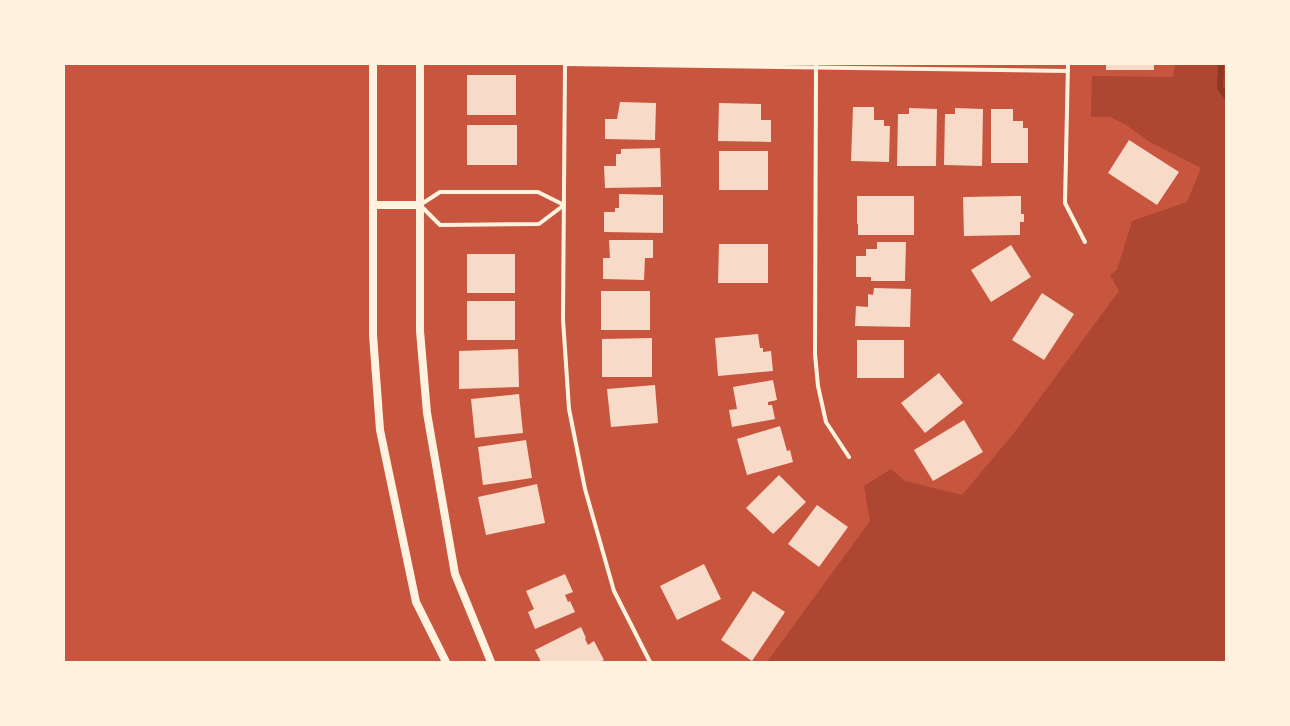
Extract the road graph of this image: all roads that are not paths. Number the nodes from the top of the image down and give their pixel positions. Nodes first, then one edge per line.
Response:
1 (373, 64) edge
2 (420, 64) edge
3 (565, 64) edge
4 (1068, 64) edge
5 (816, 66) edge
6 (1068, 70) junction
7 (373, 205) junction
8 (420, 205) junction
9 (564, 205) junction
10 (1085, 242) dead end
11 (849, 457) dead end
12 (446, 662) edge
13 (491, 662) edge
14 (650, 662) edge

1 - 7 main road
2 - 8 main road
3 - 5 street
3 - 9 street
4 - 6 street
5 - 6 street
5 - 11 street
6 - 10 street
7 - 8 main road
7 - 12 main road
8 - 9 street
8 - 9 street
8 - 13 main road
9 - 14 street

